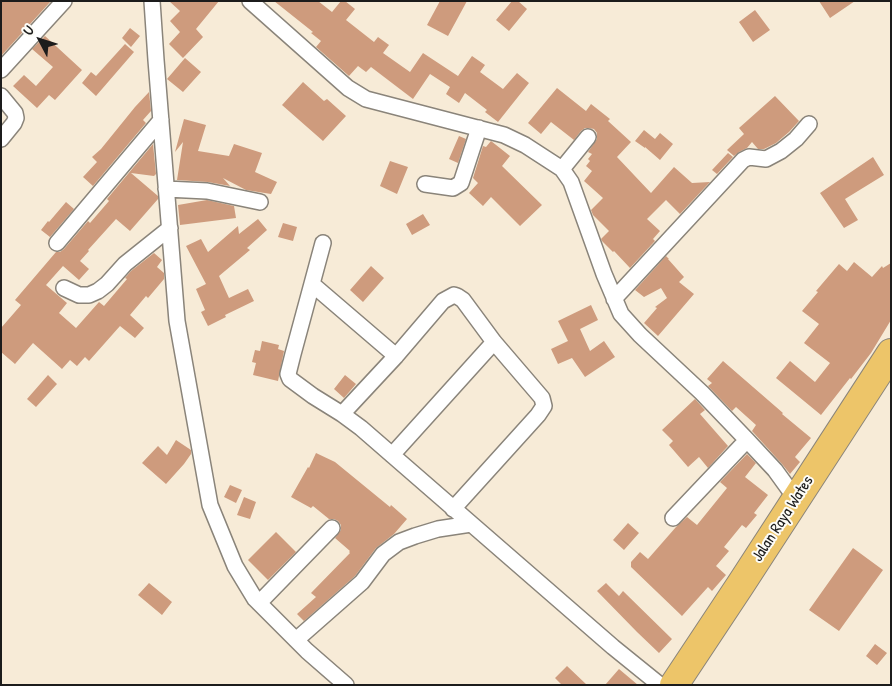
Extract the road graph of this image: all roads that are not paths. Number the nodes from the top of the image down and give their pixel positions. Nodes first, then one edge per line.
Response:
1 (64, 1) edge
2 (152, 1) edge
3 (250, 1) edge
4 (1, 70) edge
5 (1, 96) edge
6 (161, 120) junction
7 (809, 124) dead end
8 (479, 128) junction
9 (588, 137) dead end
10 (1, 139) edge
11 (562, 170) junction
12 (424, 184) dead end
13 (166, 189) junction
14 (260, 202) dead end
15 (170, 228) junction
16 (57, 243) dead end
17 (323, 243) dead end
18 (312, 284) junction
19 (64, 288) dead end
20 (614, 299) junction
21 (494, 342) junction
22 (891, 353) edge
23 (396, 356) junction
24 (342, 414) junction
25 (747, 440) junction
26 (392, 455) junction
27 (796, 499) junction
28 (453, 509) junction
29 (673, 518) dead end
30 (471, 524) junction
31 (332, 528) dead end
32 (259, 603) junction
33 (296, 640) junction
34 (346, 685) edge
35 (660, 685) edge
36 (674, 685) edge

1 - 4 street
2 - 6 street
3 - 8 street
5 - 10 street
6 - 13 street
6 - 16 street
7 - 20 street
8 - 11 street
8 - 12 street
9 - 11 street
11 - 20 street
13 - 14 street
13 - 15 street
15 - 19 street
15 - 32 street
17 - 18 street
18 - 23 street
18 - 24 street
20 - 25 street
21 - 23 street
21 - 26 street
21 - 28 street
22 - 27 highway, Jalan Raya Wates
23 - 24 street
24 - 26 street
25 - 27 street
25 - 29 street
26 - 28 street
27 - 36 highway, Jalan Raya Wates
28 - 30 street
30 - 33 street
30 - 35 street
31 - 32 street
32 - 33 street
33 - 34 street

